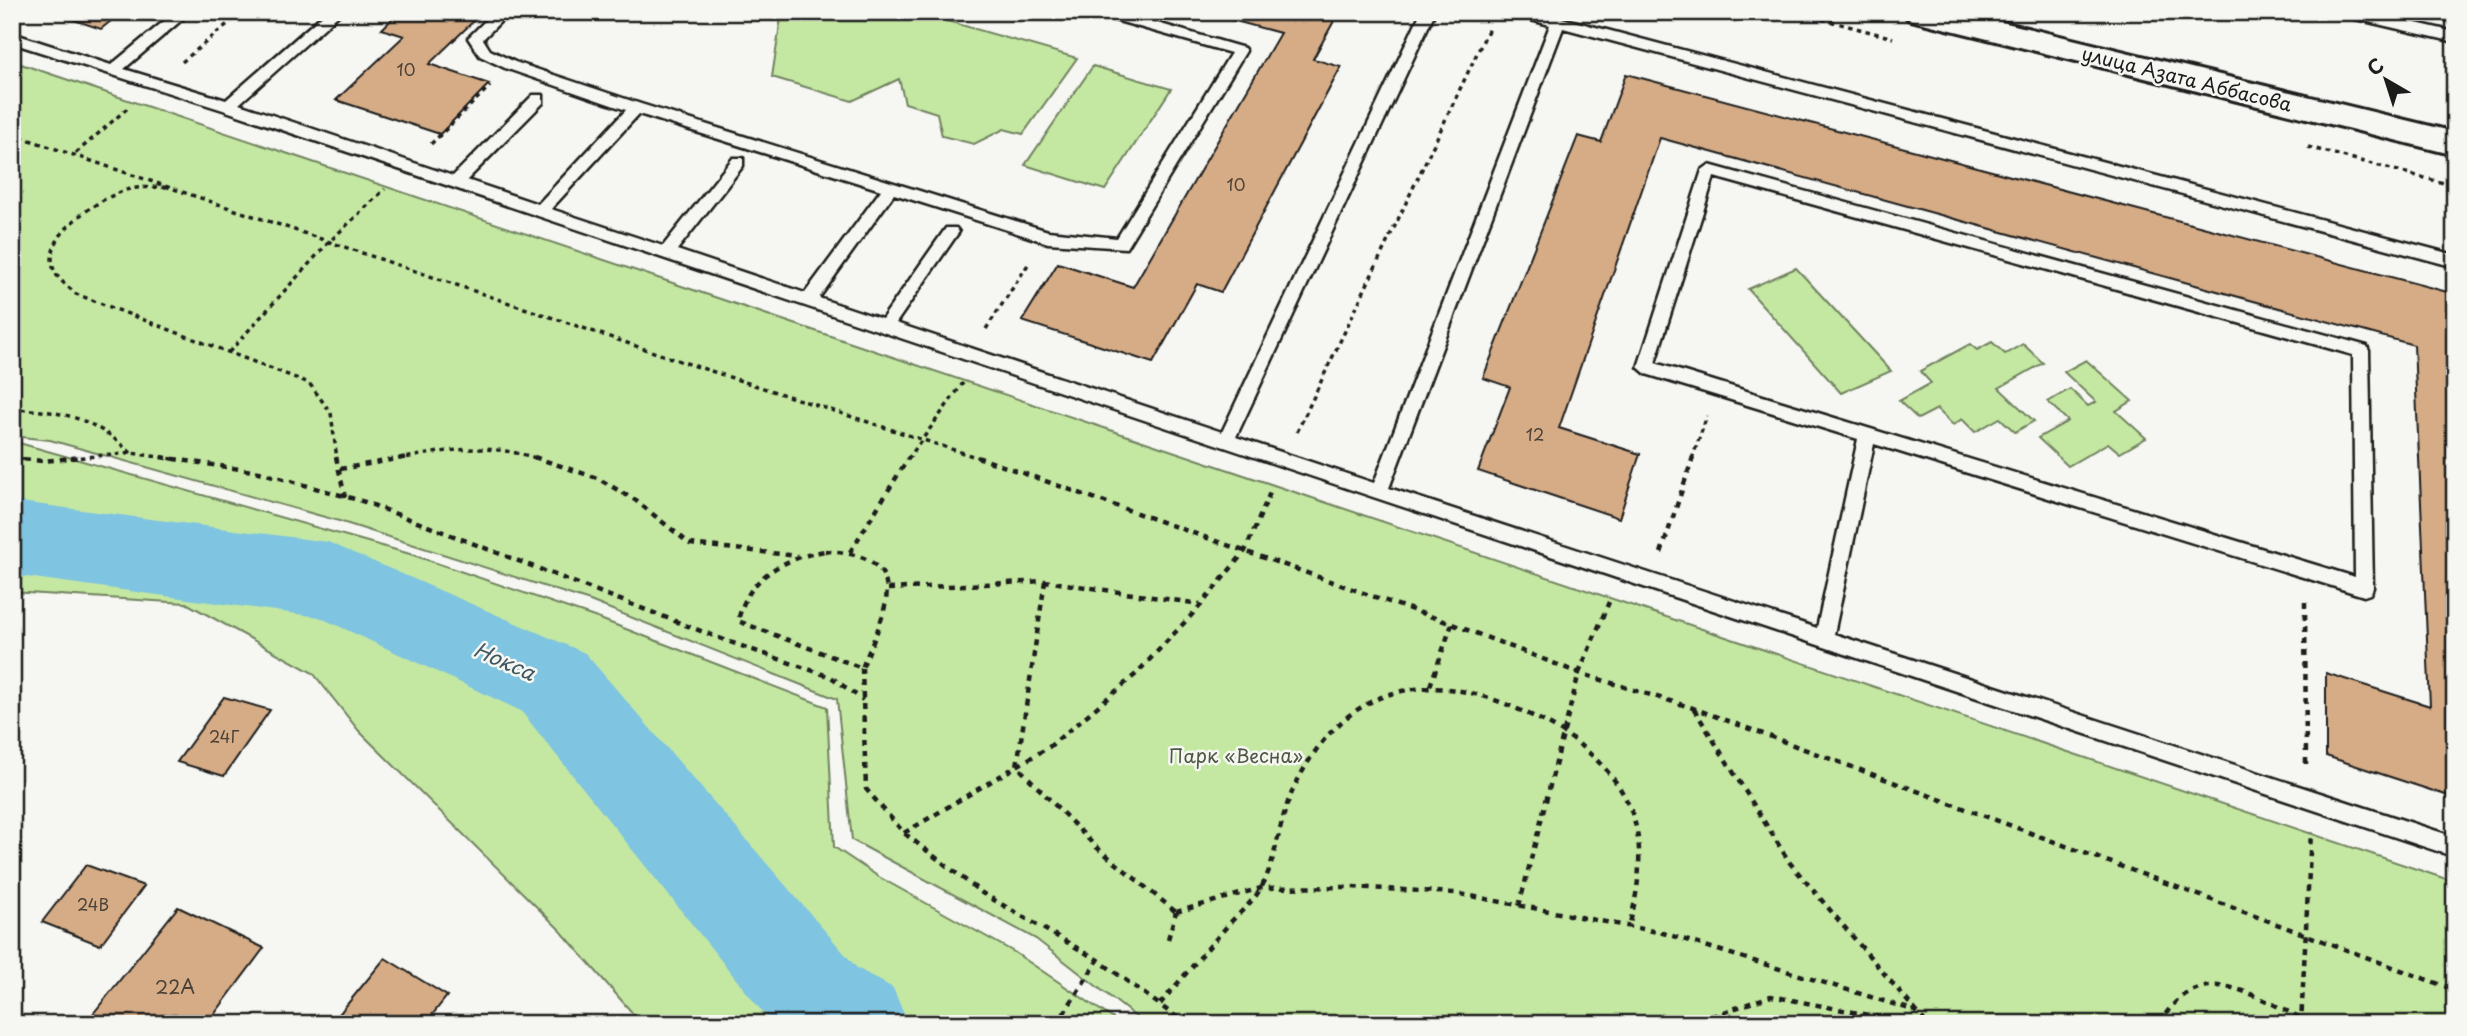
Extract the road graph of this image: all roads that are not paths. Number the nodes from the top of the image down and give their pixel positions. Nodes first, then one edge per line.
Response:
1 (184, 12) edge
2 (335, 12) edge
3 (503, 12) edge
4 (1102, 12) edge
5 (1428, 12) edge
6 (1517, 12) edge
7 (1919, 12) edge
8 (2347, 12) edge
9 (1558, 22) junction
10 (2455, 37) edge
11 (12, 38) edge
12 (113, 71) junction
13 (538, 99) dead end
14 (228, 106) junction
15 (636, 108) junction
16 (2455, 144) edge
17 (737, 162) dead end
18 (456, 182) junction
19 (890, 189) junction
20 (541, 210) junction
21 (951, 232) dead end
22 (667, 252) junction
23 (2455, 261) edge
24 (809, 300) junction
25 (886, 326) junction
26 (1867, 435) junction
27 (1227, 439) junction
28 (1379, 492) junction
29 (1824, 639) junction
30 (2455, 847) edge

1 - 12 lane
2 - 14 lane
3 - 15 lane
4 - 19 lane
5 - 27 lane
6 - 9 lane
7 - 16 street, улица Азата Аббасова
8 - 10 lane
9 - 23 lane
9 - 28 lane
11 - 12 lane
12 - 14 lane
13 - 18 lane
14 - 18 lane
15 - 19 lane
15 - 20 lane
17 - 22 lane
18 - 20 lane
19 - 24 lane
20 - 22 lane
21 - 25 lane
22 - 24 lane
24 - 25 lane
25 - 27 lane
26 - 26 lane
26 - 29 lane
27 - 28 lane
28 - 29 lane
29 - 30 lane

